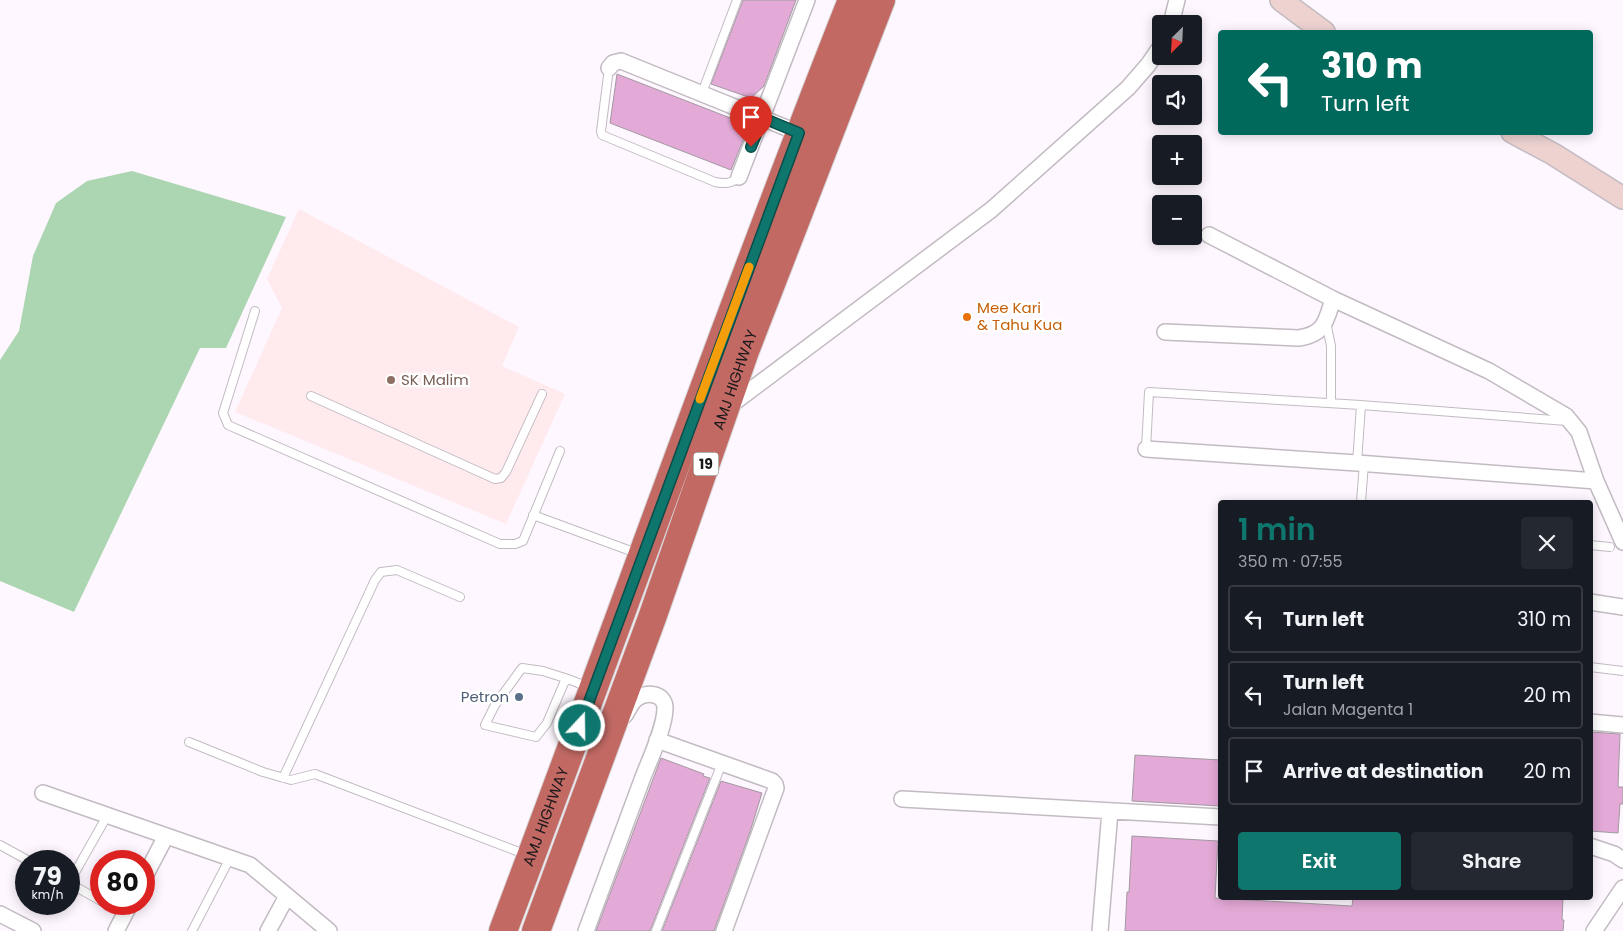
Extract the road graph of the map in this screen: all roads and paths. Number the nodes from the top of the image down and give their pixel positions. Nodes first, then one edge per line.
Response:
1 (737, 0) edge
2 (807, 0) edge
3 (852, 0) edge
4 (881, 0) edge
5 (1177, 0) edge
6 (1281, 0) edge
7 (1173, 15) edge
8 (1321, 30) edge
9 (1152, 59) edge
10 (608, 68) joint
11 (702, 93) junction
12 (763, 118) junction
13 (799, 133) junction
14 (1518, 135) edge
15 (739, 177) joint
16 (1623, 198) edge
17 (1209, 235) dead end
18 (1333, 299) junction
19 (255, 310) dead end
20 (1326, 322) junction
21 (1165, 332) dead end
22 (542, 394) dead end
23 (311, 396) dead end
24 (1331, 403) junction
25 (1360, 404) junction
26 (725, 409) junction
27 (1572, 421) junction
28 (1146, 449) joint
29 (560, 451) dead end
30 (1360, 463) junction
31 (1596, 481) junction
32 (1361, 500) edge
33 (533, 515) junction
34 (1616, 545) edge
35 (1593, 546) edge
36 (643, 556) junction
37 (460, 597) dead end
38 (1593, 602) edge
39 (1623, 606) edge
40 (1593, 667) edge
41 (1623, 671) edge
42 (568, 679) junction
43 (595, 689) junction
44 (1593, 722) edge
45 (612, 724) junction
46 (1623, 726) edge
47 (657, 740) junction
48 (189, 742) dead end
49 (722, 763) junction
50 (283, 778) junction
51 (43, 793) dead end
52 (902, 799) dead end
53 (1110, 811) junction
54 (107, 816) junction
55 (1218, 817) edge
56 (166, 836) junction
57 (0, 845) edge
58 (1593, 847) edge
59 (15, 853) edge
60 (531, 856) junction
61 (155, 857) edge
62 (230, 858) junction
63 (1623, 860) edge
64 (80, 864) edge
65 (1623, 888) edge
66 (287, 896) junction
67 (0, 914) edge
68 (124, 915) edge
69 (32, 931) edge
70 (116, 931) edge
71 (192, 931) edge
72 (268, 931) edge
73 (329, 931) edge
74 (503, 931) edge
75 (536, 931) edge
76 (586, 931) edge
77 (656, 931) edge
78 (724, 931) edge
79 (1100, 931) edge
80 (1594, 931) edge

1 - 11 lane
2 - 12 street
3 - 13 highway, AMJ HIGHWAY / 19
4 - 26 highway, AMJ HIGHWAY / 19
5 - 7 street
6 - 8 street
9 - 26 street
10 - 11 street
10 - 15 lane
11 - 12 street
12 - 13 street
12 - 15 street
13 - 36 highway, AMJ HIGHWAY / 19
14 - 16 street
17 - 18 street
18 - 20 street
18 - 27 street
19 - 33 lane
20 - 21 street
20 - 24 lane
22 - 23 lane
24 - 25 lane
24 - 28 lane
25 - 27 lane
25 - 30 lane
26 - 45 highway, AMJ HIGHWAY / 19
27 - 31 street
28 - 30 street
29 - 33 lane
30 - 31 street
30 - 32 lane
31 - 34 street
33 - 36 lane
34 - 35 lane
36 - 43 highway, AMJ HIGHWAY / 19
37 - 50 lane
38 - 39 street
40 - 41 lane
42 - 42 lane
42 - 43 lane
43 - 60 highway, AMJ HIGHWAY / 19
44 - 46 street
45 - 47 street
45 - 75 highway, AMJ HIGHWAY / 19
47 - 49 street
47 - 76 street
48 - 50 lane
49 - 77 lane
49 - 78 street
50 - 60 lane
51 - 54 street
52 - 53 street
53 - 55 street
53 - 79 street
54 - 56 street
54 - 64 lane
56 - 61 street
56 - 62 street
57 - 59 lane
58 - 63 street
60 - 74 highway, AMJ HIGHWAY / 19
62 - 66 street
62 - 71 lane
65 - 80 street
66 - 72 street
66 - 73 street
67 - 69 street
68 - 70 street

